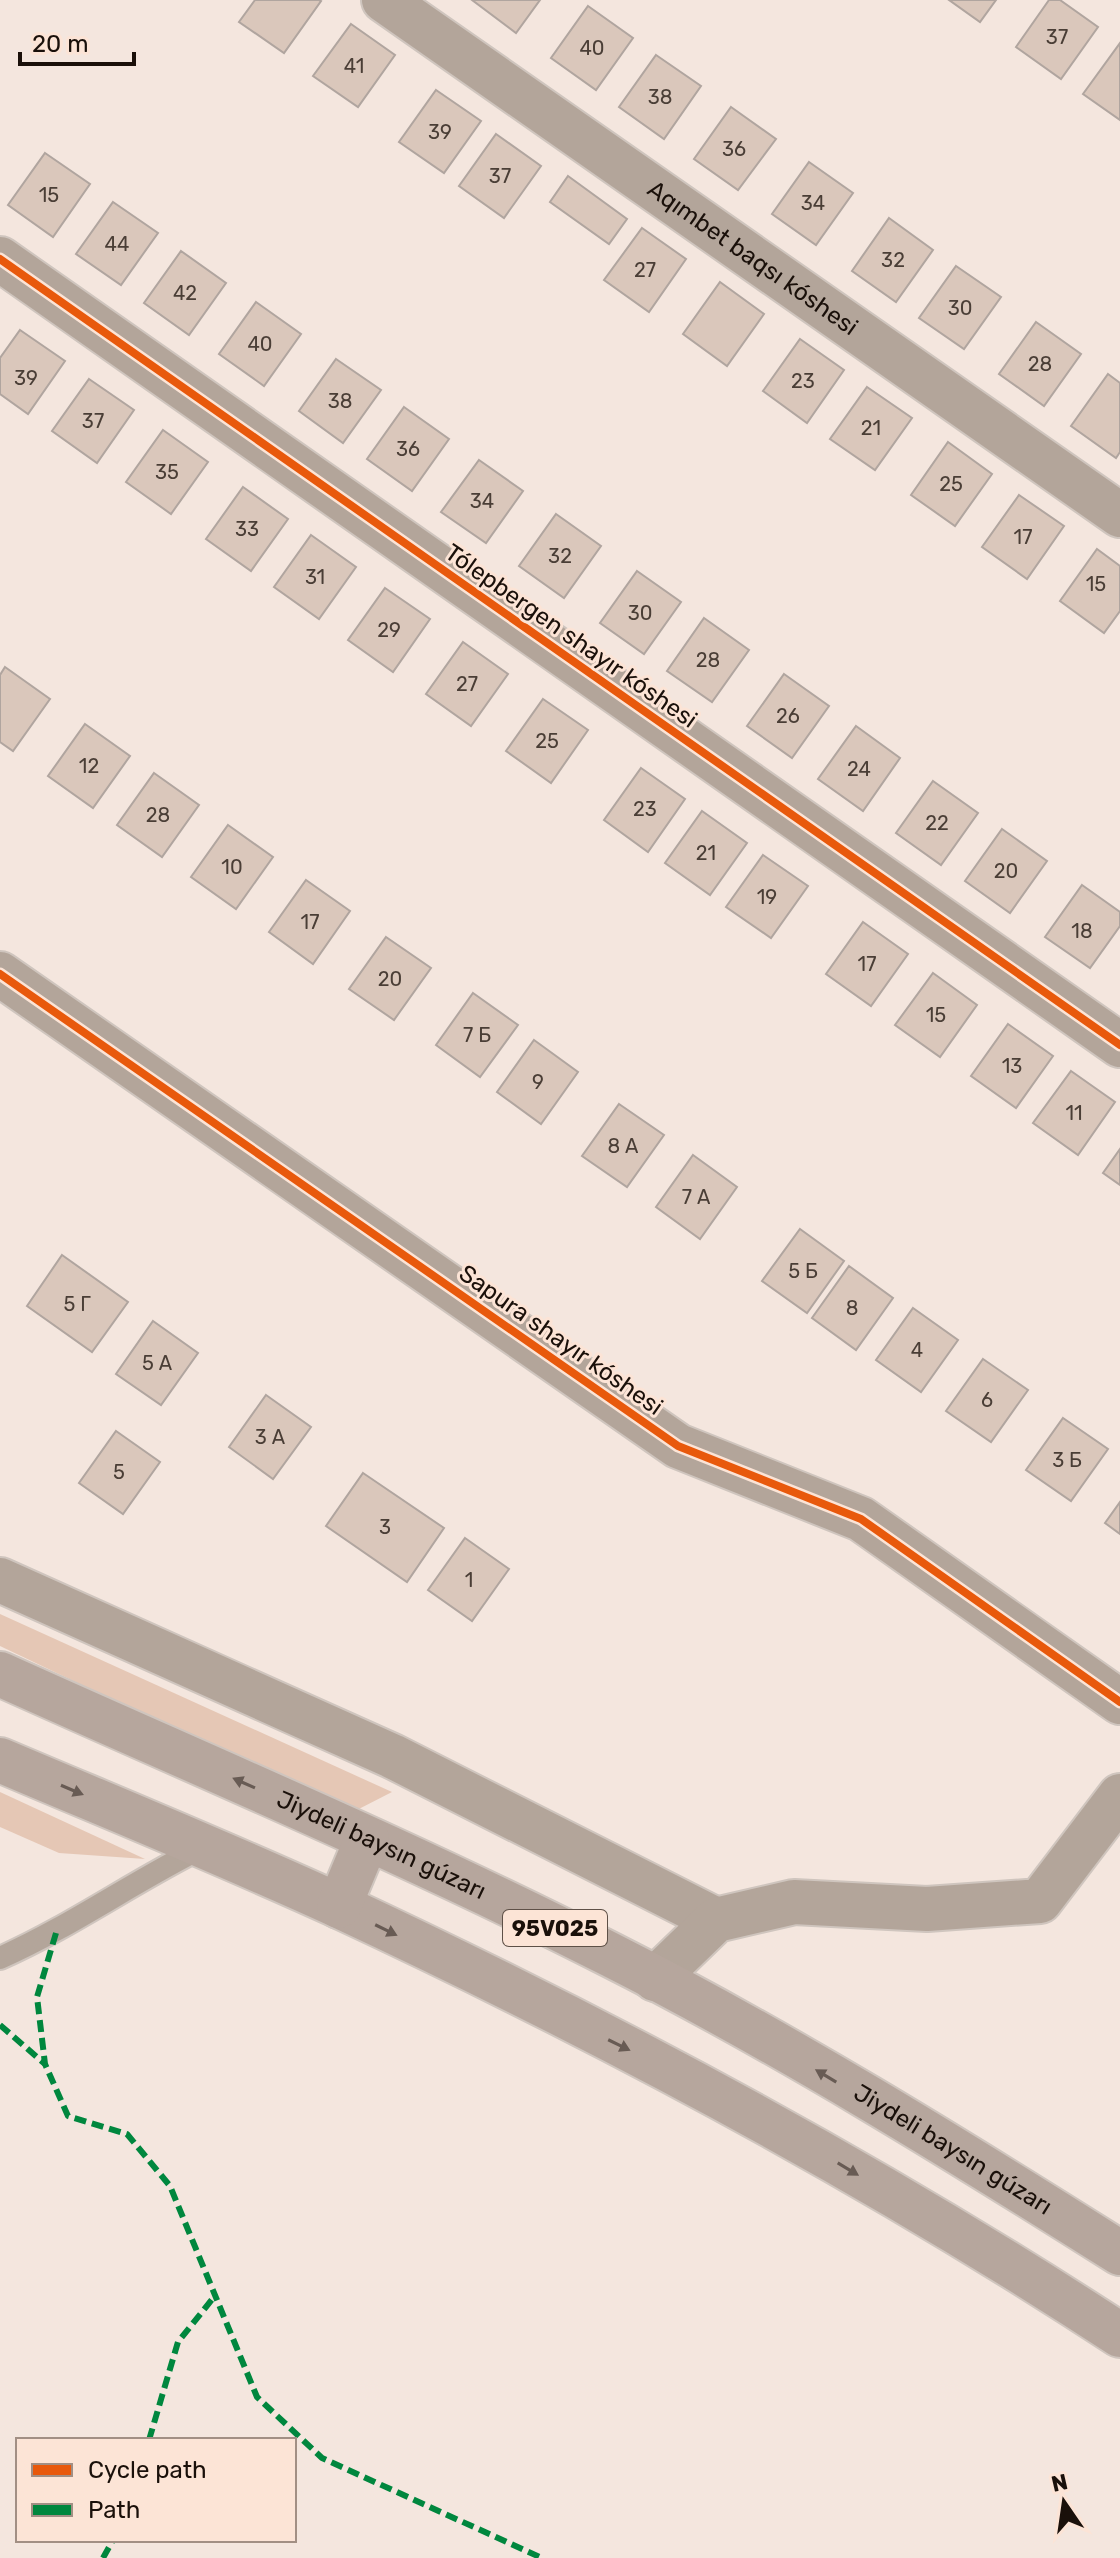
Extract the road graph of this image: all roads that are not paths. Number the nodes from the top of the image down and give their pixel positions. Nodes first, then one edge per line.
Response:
1 (384, 0) edge
2 (0, 259) edge
3 (1120, 515) edge
4 (0, 974) edge
5 (1120, 1045) edge
6 (0, 1580) edge
7 (0, 1674) edge
8 (1120, 1702) edge
9 (0, 1760) edge
10 (1120, 1796) edge
11 (367, 1839) junction
12 (205, 1846) junction
13 (339, 1906) junction
14 (716, 1920) junction
15 (0, 1958) edge
16 (655, 1979) junction
17 (1102, 2242) edge
18 (1120, 2335) edge

1 - 3 street, Aqımbet baqsı kóshesi
2 - 5 street, Tólepbergen shayır kóshesi
4 - 8 street, Sapura shayır kóshesi
6 - 14 street
11 -> 7 main road, Jiydeli baysın gúzarı / 95V025
9 -> 12 main road
10 - 14 street
11 - 13 main road
11 - 16 main road, Jiydeli baysın gúzarı / 95V025
12 - 13 main road
12 - 15 lane
13 -> 18 main road
14 - 16 street
17 -> 16 main road, Jiydeli baysın gúzarı / 95V025

